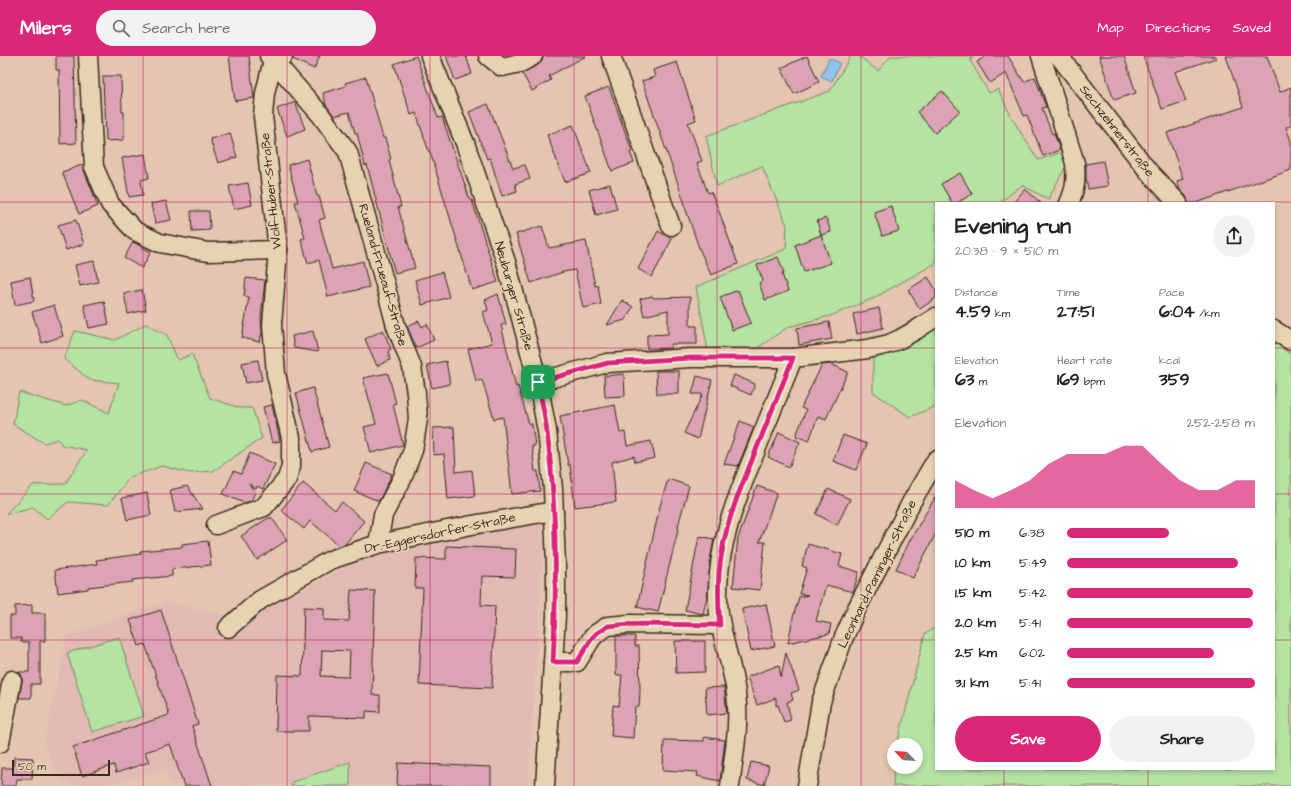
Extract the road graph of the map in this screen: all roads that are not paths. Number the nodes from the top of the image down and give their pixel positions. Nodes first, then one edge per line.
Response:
1 (88, 56) edge
2 (430, 56) edge
3 (488, 56) edge
4 (533, 56) edge
5 (611, 56) edge
6 (1041, 56) edge
7 (1059, 56) edge
8 (275, 57) edge
9 (1070, 202) edge
10 (1177, 202) edge
11 (671, 226) dead end
12 (278, 250) junction
13 (935, 318) edge
14 (1275, 331) edge
15 (1291, 341) edge
16 (793, 358) junction
17 (538, 382) junction
18 (935, 462) edge
19 (554, 511) junction
20 (216, 525) dead end
21 (378, 544) junction
22 (720, 625) junction
23 (228, 628) dead end
24 (553, 662) junction
25 (12, 680) dead end
26 (0, 743) edge
27 (545, 786) edge
28 (730, 786) edge
29 (807, 786) edge

1 - 12 street
2 - 17 street, Neuburger Straße
3 - 4 street
5 - 11 street
6 - 9 street
7 - 10 street, Sechzehnerstraße
8 - 12 street, Wolf-Huber-Straße
8 - 21 street, Rueland-Frueauf-Straße
12 - 20 street, Wolf-Huber-Straße
13 - 16 street
14 - 15 street
16 - 17 street
16 - 22 street
17 - 19 street, Neuburger Straße
18 - 29 street, Leonhard-Paminger-Straße
19 - 21 street, Dr.-Eggersdorfer-Straße
19 - 24 street, Neuburger Straße
21 - 23 street, Dr.-Eggersdorfer-Straße
22 - 24 street
22 - 28 street
24 - 27 street, Neuburger Straße
25 - 26 street

